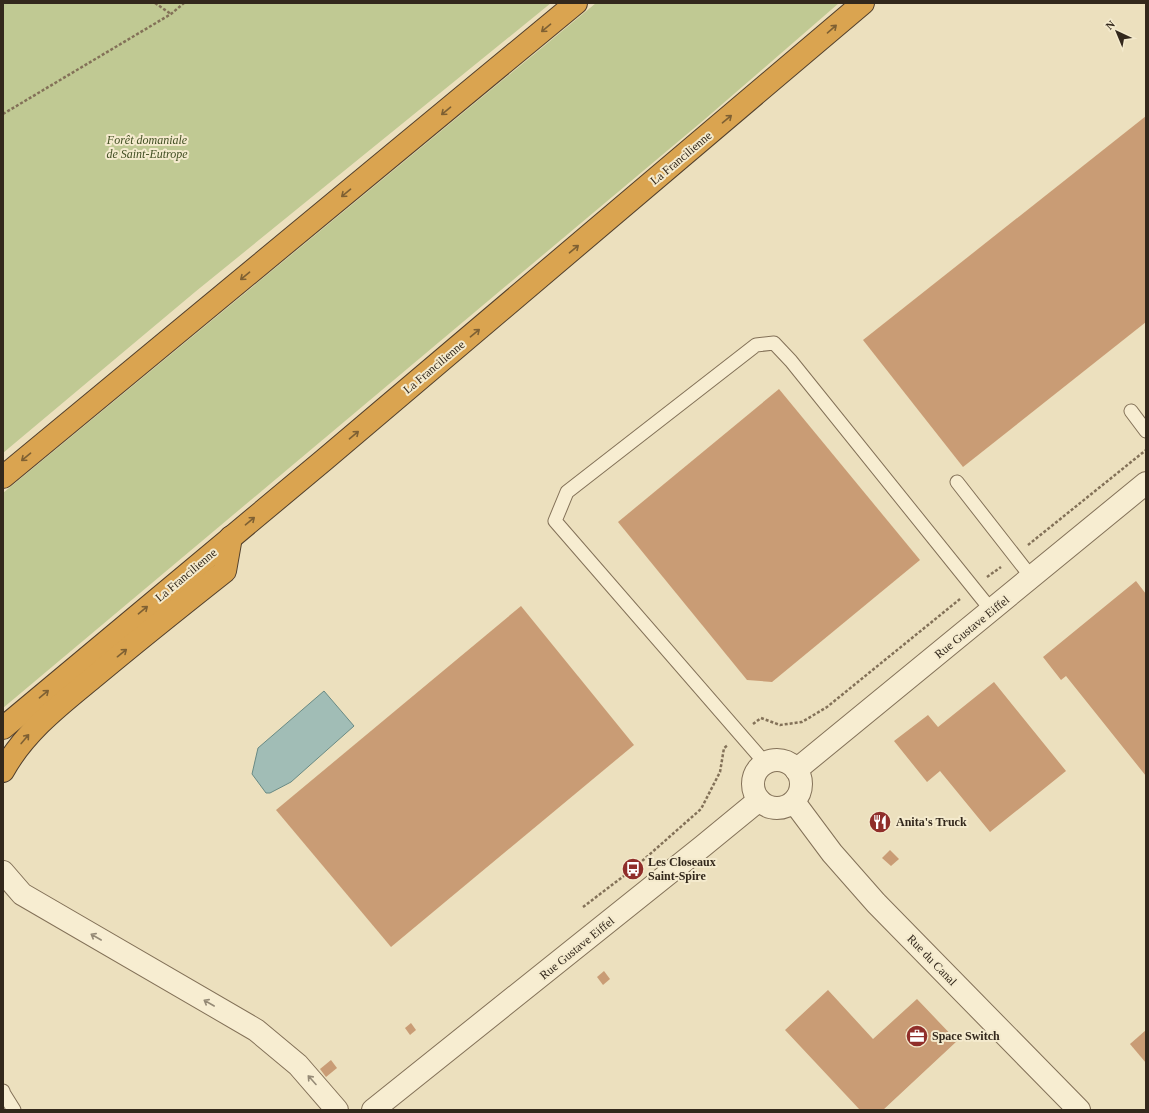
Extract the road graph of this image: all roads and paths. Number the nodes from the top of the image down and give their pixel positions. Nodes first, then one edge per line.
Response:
1 (155, 3) edge
2 (184, 3) edge
3 (576, 3) edge
4 (863, 3) edge
5 (171, 14) junction
6 (3, 114) edge
7 (1131, 411) dead end
8 (1146, 431) edge
9 (3, 477) edge
10 (957, 482) dead end
11 (1146, 483) edge
12 (231, 537) junction
13 (1032, 578) junction
14 (992, 611) junction
15 (761, 718) dead end
16 (3, 728) edge
17 (740, 734) junction
18 (766, 764) junction
19 (796, 770) junction
20 (3, 771) edge
21 (759, 800) junction
22 (794, 802) junction
23 (3, 872) edge
24 (583, 907) dead end
25 (3, 1091) edge
26 (14, 1110) edge
27 (337, 1110) edge
28 (373, 1110) edge
29 (1079, 1110) edge

1 - 5 path
2 - 5 path
3 -> 9 highway
12 -> 4 highway, La Francilienne
5 - 6 path
7 - 8 lane
10 - 13 lane
11 - 13 street, Rue Gustave Eiffel
16 -> 12 highway, La Francilienne
20 -> 12 highway
13 - 14 street, Rue Gustave Eiffel
14 - 17 lane
14 - 19 street, Rue Gustave Eiffel
15 - 17 path
17 - 18 lane
17 - 24 path
18 - 19 street
18 - 21 street
19 - 22 street
21 - 22 street
21 - 28 street, Rue Gustave Eiffel
22 - 29 street, Rue du Canal
27 -> 23 street
25 - 26 lane

